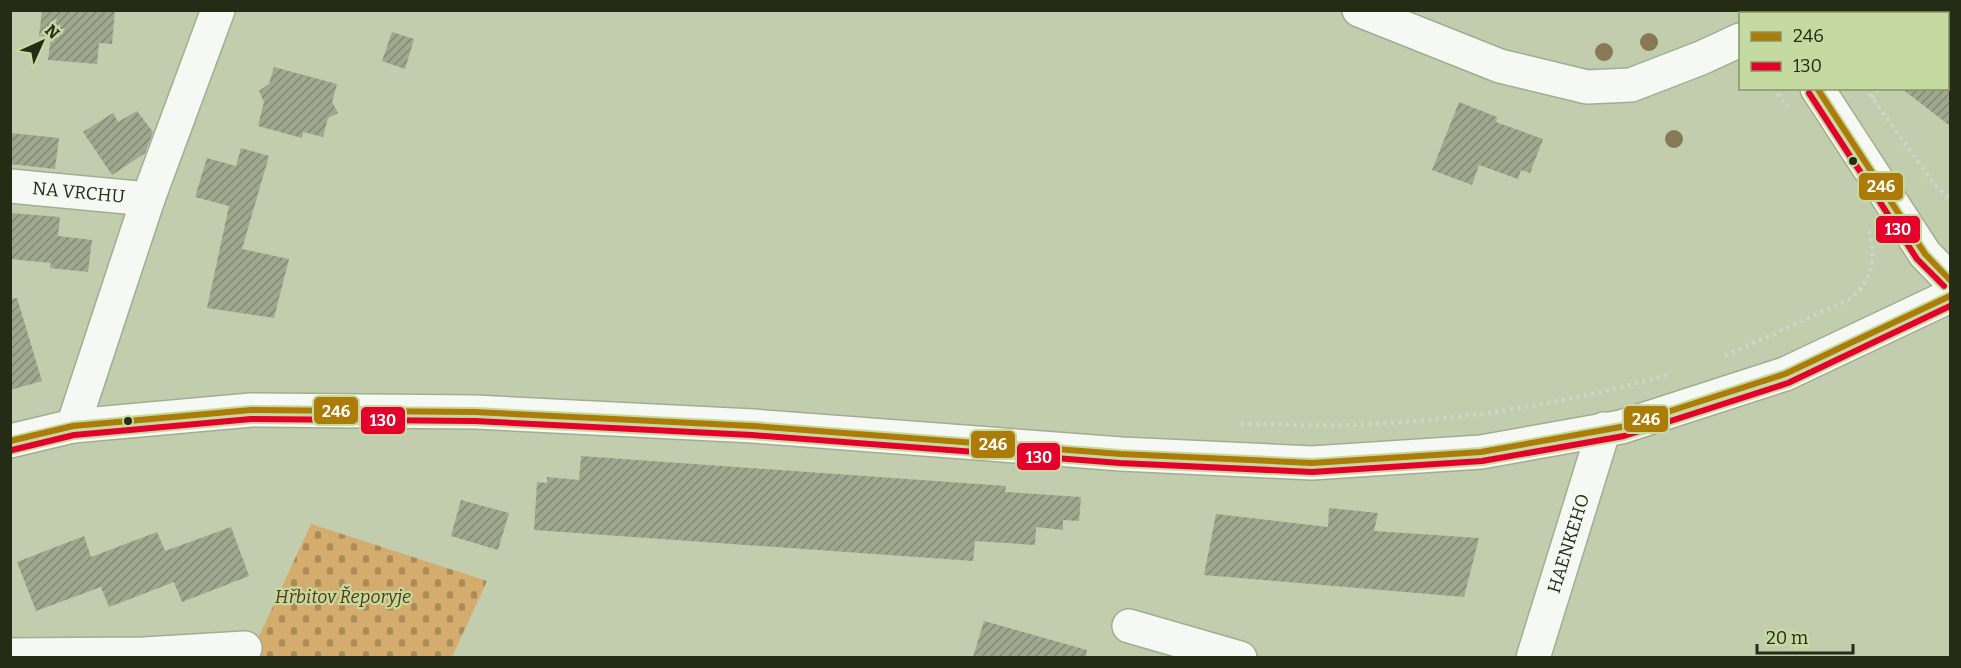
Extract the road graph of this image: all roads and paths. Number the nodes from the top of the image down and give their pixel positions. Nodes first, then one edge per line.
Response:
1 (218, 10) edge
2 (1359, 10) edge
3 (1739, 40) edge
4 (1775, 90) edge
5 (1817, 90) edge
6 (1866, 90) edge
7 (1878, 90) edge
8 (1872, 98) junction
9 (1795, 116) dead end
10 (10, 186) edge
11 (148, 199) junction
12 (1950, 199) edge
13 (1867, 223) dead end
14 (1950, 280) edge
15 (1950, 296) edge
16 (1723, 357) dead end
17 (1671, 374) dead end
18 (1234, 424) dead end
19 (73, 426) junction
20 (1604, 429) junction
21 (10, 441) edge
22 (1129, 626) dead end
23 (245, 648) dead end
24 (10, 655) edge
25 (1240, 657) edge
26 (1533, 657) edge

1 - 11 street
2 - 3 street
4 - 9 path
5 - 14 street
6 - 8 path
7 - 8 path
8 - 12 path
10 - 11 street, NA VRCHU
11 - 19 street
13 - 16 path
15 - 20 street
17 - 18 path
19 - 20 street
19 - 21 street
20 - 26 street, HAENKEHO
22 - 25 street
23 - 24 street

